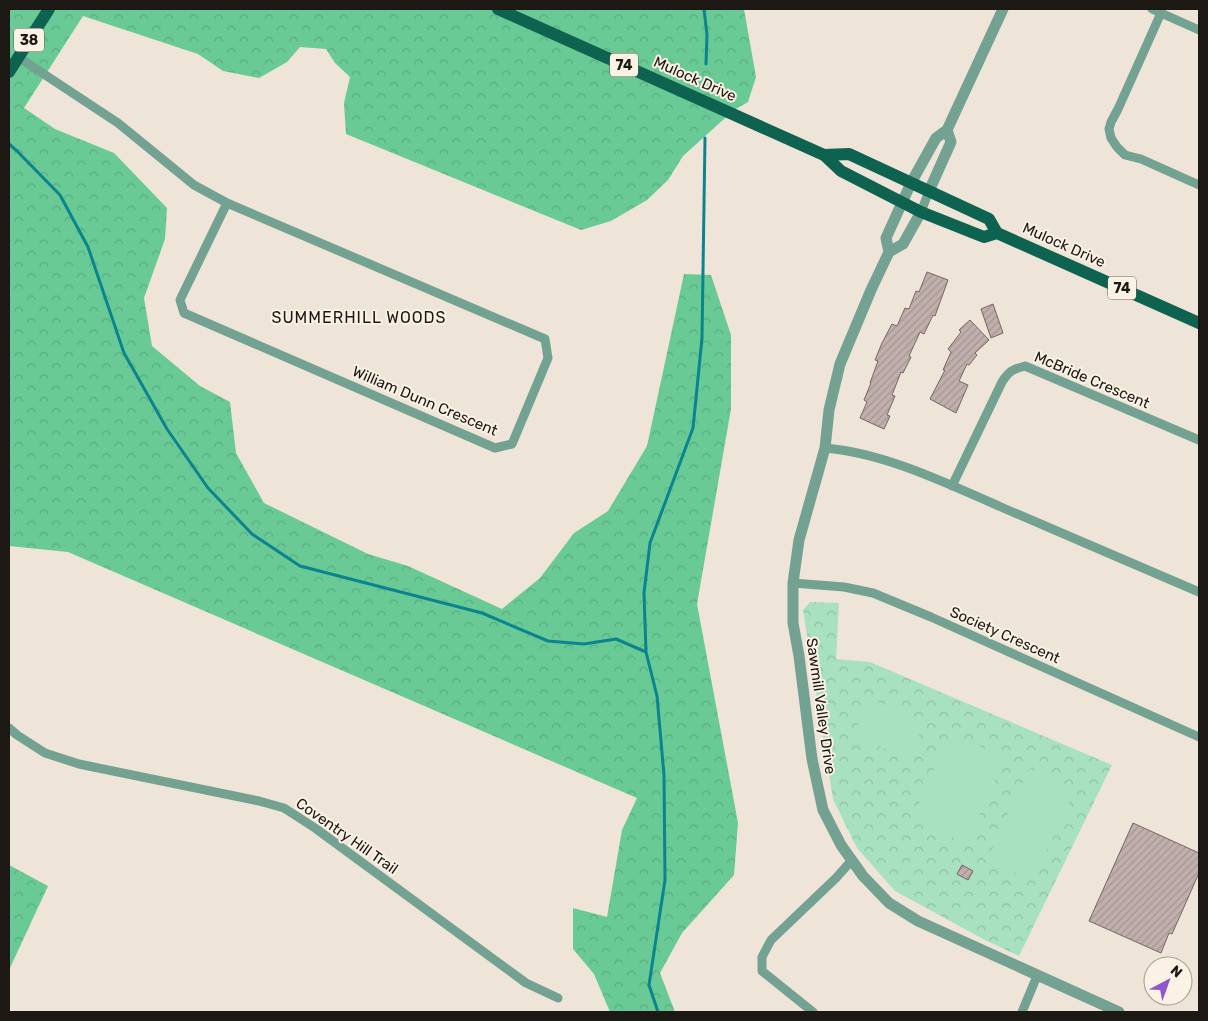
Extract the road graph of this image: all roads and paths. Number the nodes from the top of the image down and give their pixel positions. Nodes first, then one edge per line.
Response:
1 (49, 9) edge
2 (498, 9) edge
3 (1003, 9) edge
4 (1156, 11) edge
5 (1199, 30) edge
6 (18, 57) junction
7 (9, 72) edge
8 (947, 130) junction
9 (824, 155) junction
10 (911, 183) junction
11 (1199, 185) edge
12 (930, 191) junction
13 (902, 202) junction
14 (227, 203) junction
15 (921, 212) junction
16 (997, 234) junction
17 (889, 252) junction
18 (1199, 323) edge
19 (1199, 440) edge
20 (825, 448) junction
21 (952, 486) junction
22 (793, 583) junction
23 (1199, 592) edge
24 (9, 728) edge
25 (1199, 737) edge
26 (852, 860) junction
27 (1037, 976) junction
28 (558, 998) dead end
29 (813, 1012) edge
30 (1022, 1012) edge
31 (1119, 1012) edge

1 - 6 main road, 38
2 - 9 main road, Mulock Drive / 74
3 - 8 street
4 - 5 street
4 - 11 street
6 - 7 main road, 38
6 - 14 street, William Dunn Crescent
8 - 10 street, Sawmill Valley Drive
8 - 12 street
9 - 10 main road, Mulock Drive / 74
9 - 13 main road, Mulock Drive / 74
10 - 12 main road, Mulock Drive / 74
10 - 13 street, Sawmill Valley Drive
12 - 15 street
12 - 16 main road, Mulock Drive / 74
13 - 15 main road, Mulock Drive / 74
13 - 17 street, Sawmill Valley Drive
14 - 14 street, William Dunn Crescent
15 - 16 main road, Mulock Drive / 74
15 - 17 street, Sawmill Valley Drive
16 - 18 main road, Mulock Drive / 74
17 - 20 street, Sawmill Valley Drive
19 - 21 street, McBride Crescent
20 - 21 street
20 - 22 street, Sawmill Valley Drive
21 - 23 street
22 - 25 street, Society Crescent
22 - 26 street, Sawmill Valley Drive
24 - 28 street, Coventry Hill Trail
26 - 27 street, Sawmill Valley Drive
26 - 29 street
27 - 30 street
27 - 31 street, Sawmill Valley Drive

